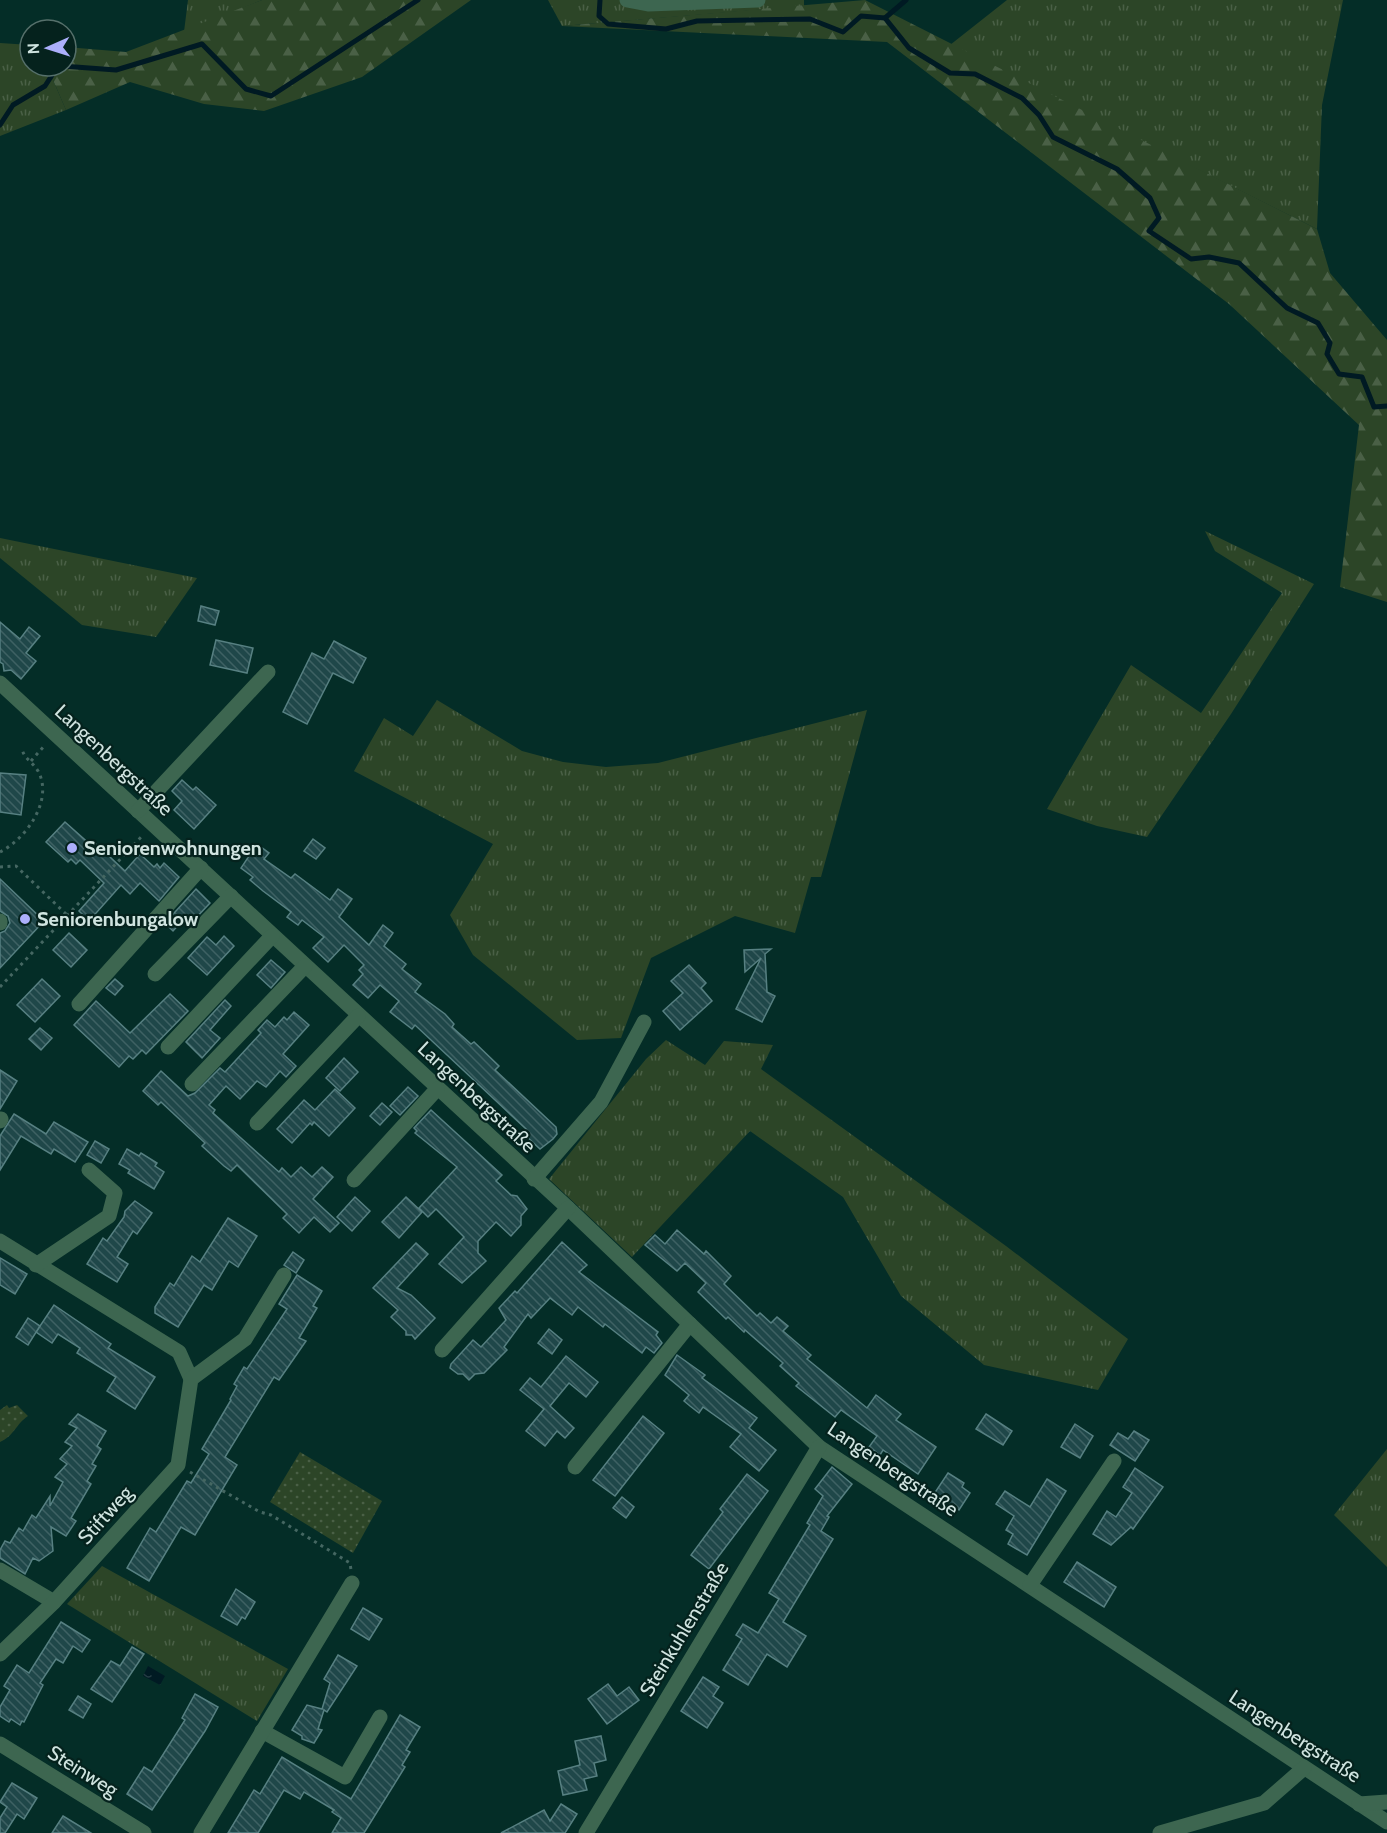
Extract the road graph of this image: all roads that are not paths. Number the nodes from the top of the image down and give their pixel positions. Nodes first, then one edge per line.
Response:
1 (627, 0) edge
2 (758, 0) edge
3 (268, 672) dead end
4 (0, 683) edge
5 (138, 811) junction
6 (201, 868) junction
7 (231, 896) junction
8 (272, 936) junction
9 (304, 966) junction
10 (155, 974) dead end
11 (79, 1004) dead end
12 (358, 1016) junction
13 (644, 1022) dead end
14 (168, 1047) dead end
15 (192, 1084) dead end
16 (437, 1089) junction
17 (257, 1124) dead end
18 (89, 1170) dead end
19 (534, 1179) junction
20 (354, 1180) dead end
21 (568, 1208) junction
22 (0, 1241) edge
23 (36, 1265) junction
24 (284, 1275) dead end
25 (690, 1324) junction
26 (442, 1350) dead end
27 (191, 1378) junction
28 (819, 1447) junction
29 (1114, 1461) dead end
30 (575, 1467) dead end
31 (0, 1570) edge
32 (351, 1582) road end
33 (1030, 1585) junction
34 (54, 1602) junction
35 (0, 1654) edge
36 (380, 1717) dead end
37 (262, 1731) junction
38 (0, 1744) edge
39 (1304, 1768) junction
40 (1387, 1802) edge
41 (1359, 1804) junction
42 (1387, 1822) edge
43 (144, 1833) edge
44 (201, 1833) edge
45 (586, 1833) edge
46 (1160, 1833) edge

1 - 2 street
3 - 5 street
4 - 5 street, Langenbergstraße
5 - 6 street, Langenbergstraße
6 - 7 street, Langenbergstraße
6 - 11 street
7 - 8 street, Langenbergstraße
7 - 10 street
8 - 9 street, Langenbergstraße
8 - 14 street
9 - 12 street, Langenbergstraße
9 - 15 street
12 - 16 street, Langenbergstraße
12 - 17 street
13 - 19 street
16 - 19 street, Langenbergstraße
16 - 20 street
18 - 23 street
19 - 21 street, Langenbergstraße
21 - 25 street, Langenbergstraße
21 - 26 street
22 - 23 street
23 - 27 street
24 - 27 street
25 - 28 street, Langenbergstraße
25 - 30 street
27 - 34 street, Stiftweg
28 - 33 street, Langenbergstraße
28 - 45 street, Steinkuhlenstraße
29 - 33 street
31 - 34 street
32 - 37 street
33 - 39 street, Langenbergstraße
34 - 35 street, Stiftweg
36 - 37 street
37 - 44 street
38 - 43 street, Steinweg
39 - 41 street, Langenbergstraße
39 - 46 street
40 - 41 street
41 - 42 street, Langenbergstraße

